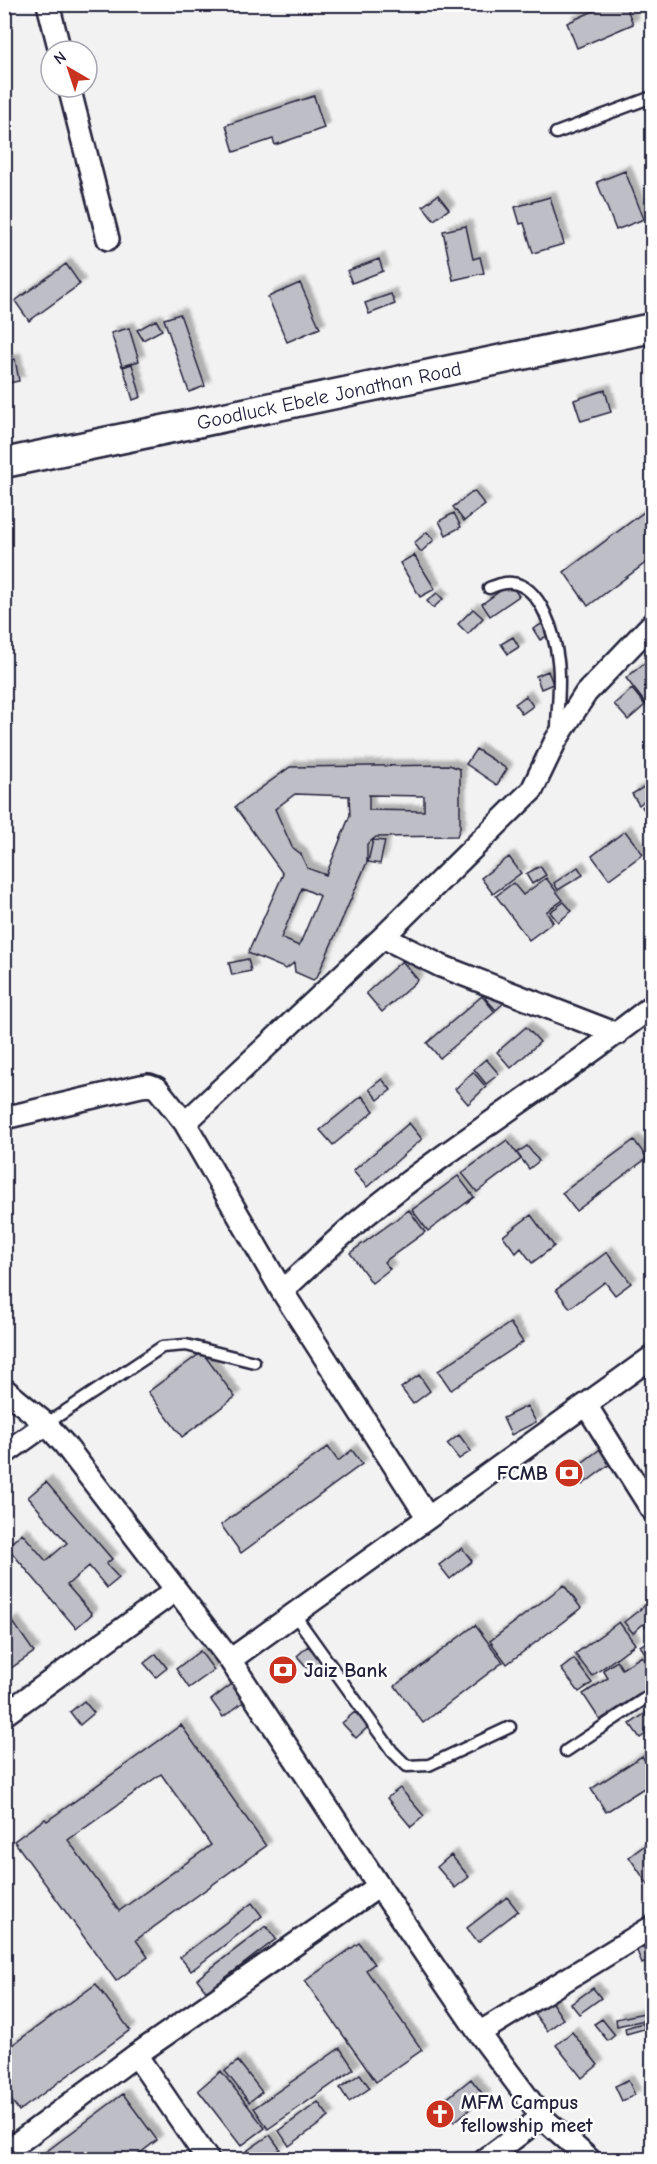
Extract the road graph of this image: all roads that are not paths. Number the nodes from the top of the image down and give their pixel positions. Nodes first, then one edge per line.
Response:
1 (48, 4) edge
2 (57, 39) edge
3 (652, 97) edge
4 (72, 99) edge
5 (556, 133) dead end
6 (108, 239) dead end
7 (652, 328) edge
8 (4, 463) edge
9 (489, 588) dead end
10 (652, 624) edge
11 (556, 740) junction
12 (383, 937) junction
13 (652, 1006) edge
14 (617, 1034) junction
15 (4, 1119) edge
16 (185, 1123) junction
17 (282, 1291) junction
18 (652, 1357) edge
19 (254, 1362) dead end
20 (4, 1389) edge
21 (586, 1405) junction
22 (46, 1424) junction
23 (4, 1454) edge
24 (652, 1510) edge
25 (428, 1518) junction
26 (176, 1590) junction
27 (294, 1614) junction
28 (230, 1660) junction
29 (652, 1694) edge
30 (4, 1715) edge
31 (510, 1727) dead end
32 (566, 1751) dead end
33 (378, 1886) junction
34 (652, 1927) edge
35 (479, 2033) junction
36 (136, 2055) junction
37 (542, 2117) junction
38 (19, 2142) dead end
39 (208, 2160) edge
40 (485, 2160) edge
41 (590, 2160) edge

1 - 2 street
3 - 5 lane
4 - 6 street
7 - 8 main road, Goodluck Ebele Jonathan Road
9 - 11 lane
10 - 11 street
11 - 12 street
12 - 14 street
12 - 16 street
13 - 14 street
14 - 17 street
15 - 16 street
16 - 17 street
17 - 25 street
18 - 21 street
19 - 22 lane
20 - 22 street
21 - 24 street
21 - 25 street
22 - 23 street
22 - 26 street
25 - 27 street
26 - 28 street
26 - 30 street
27 - 28 street
27 - 31 lane
28 - 33 street
29 - 32 lane
33 - 35 street
33 - 36 street
34 - 35 street
35 - 37 street
36 - 38 street
36 - 39 street
37 - 40 street
37 - 41 street

